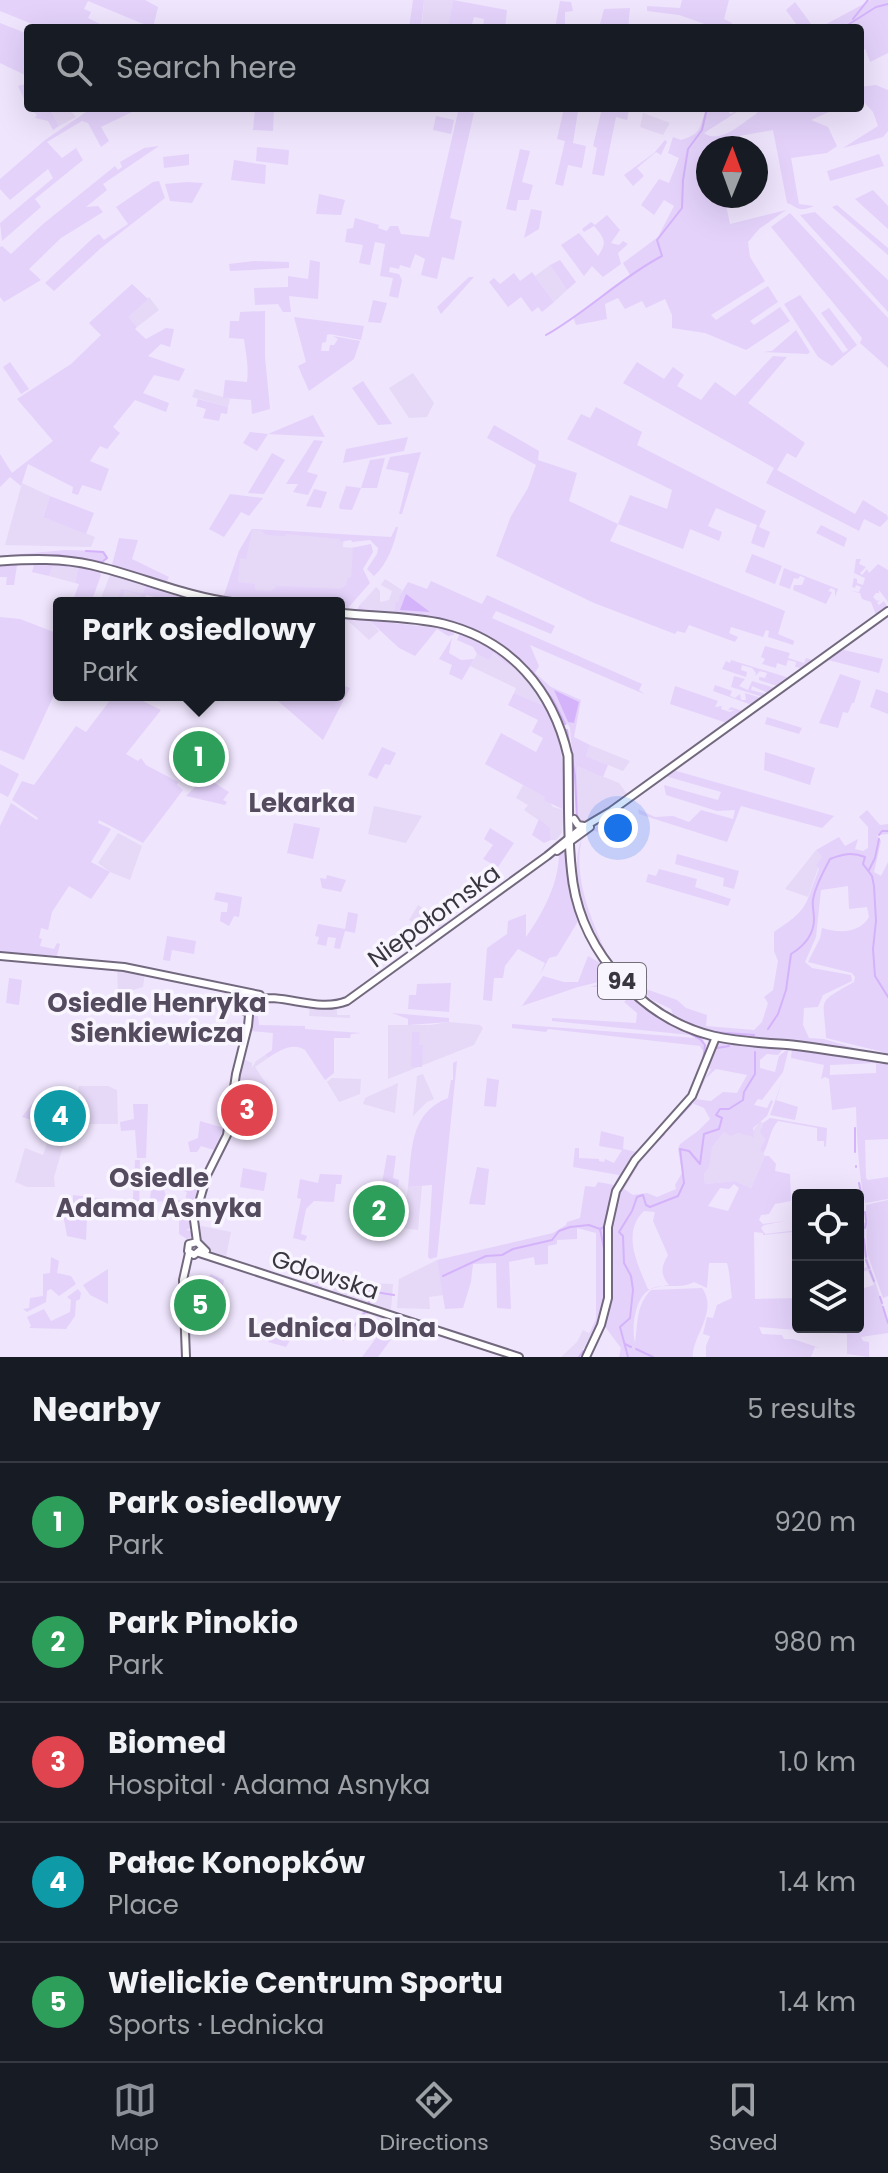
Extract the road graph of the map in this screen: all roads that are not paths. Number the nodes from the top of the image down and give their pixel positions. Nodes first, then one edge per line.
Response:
1 (0, 561) edge
2 (201, 597) edge
3 (888, 611) edge
4 (345, 614) edge
5 (568, 755) junction
6 (602, 817) junction
7 (574, 819) junction
8 (587, 825) junction
9 (574, 842) junction
10 (547, 856) junction
11 (0, 956) edge
12 (241, 995) junction
13 (250, 1001) junction
14 (698, 1031) junction
15 (716, 1037) junction
16 (888, 1059) edge
17 (706, 1063) junction
18 (195, 1249) junction
19 (186, 1357) edge
20 (519, 1357) edge
21 (587, 1357) edge

1 - 2 main road
3 - 6 main road, Niepołomska
4 - 5 main road, 94
5 - 7 main road, 94
5 - 9 main road, 94
6 - 8 main road, Niepołomska
6 - 9 main road, Niepołomska
7 - 8 main road
7 - 9 main road, 94
8 - 9 main road, Niepołomska
9 - 10 main road, Niepołomska
9 - 10 main road, Niepołomska
9 - 14 main road, 94
10 - 13 main road, Niepołomska
11 - 12 main road
12 - 13 main road
12 - 13 main road
13 - 18 main road
14 - 15 main road, 94
14 - 17 main road
15 - 16 main road, 94
15 - 17 main road
17 - 21 main road
18 - 19 main road
18 - 20 main road, Gdowska

